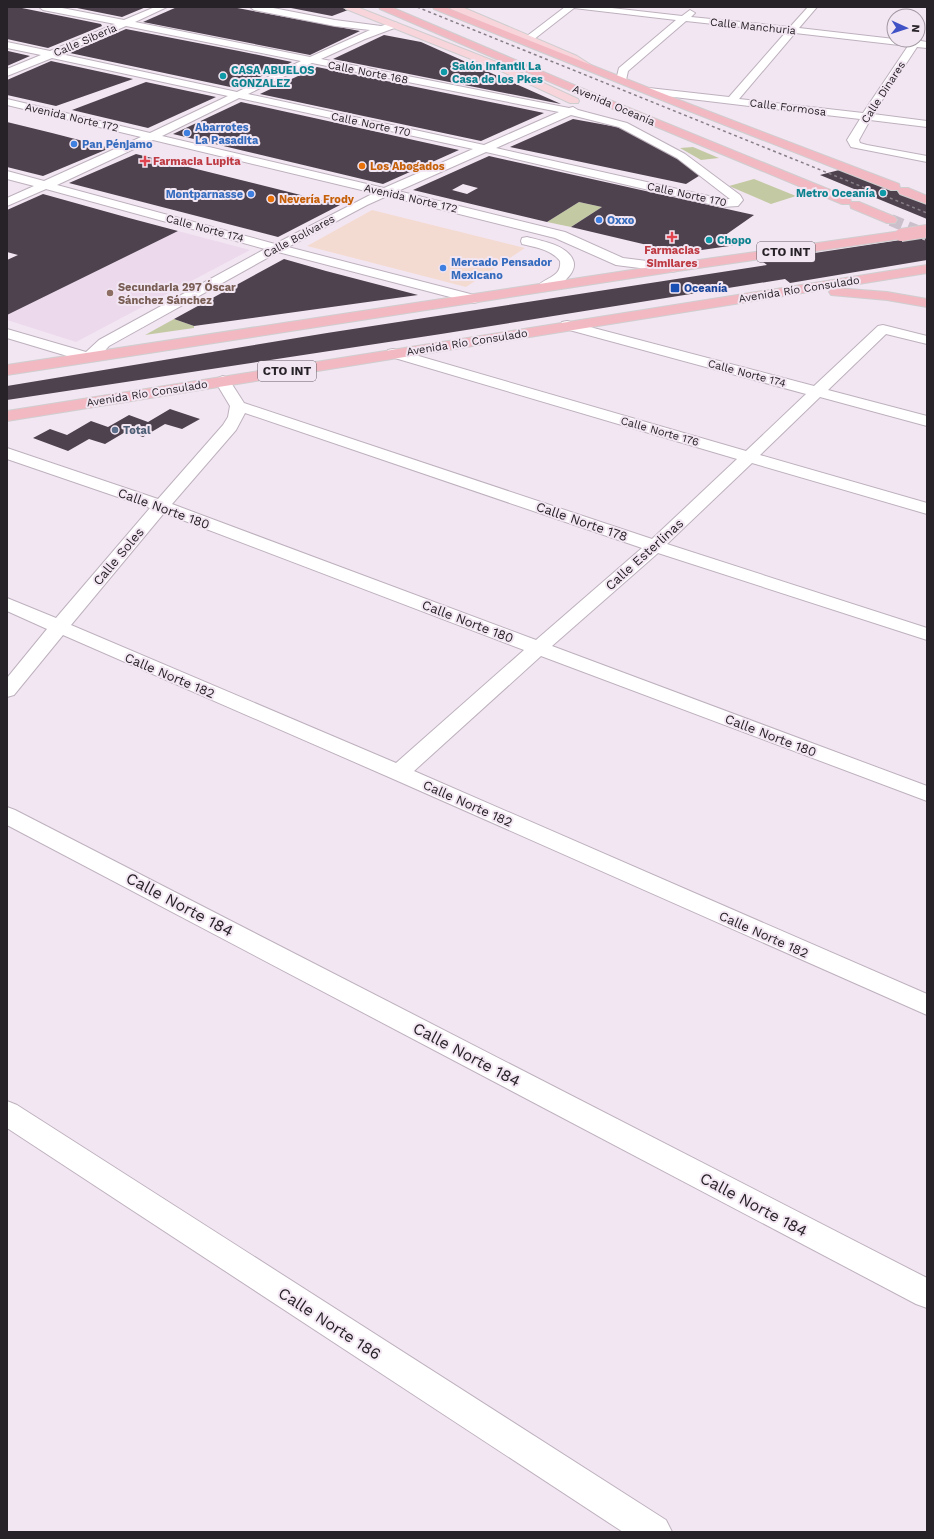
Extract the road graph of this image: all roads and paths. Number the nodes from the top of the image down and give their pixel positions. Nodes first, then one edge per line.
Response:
1 (43, 7) edge
2 (162, 7) edge
3 (254, 7) edge
4 (349, 7) edge
5 (383, 7) edge
6 (437, 7) edge
7 (454, 7) edge
8 (571, 7) edge
9 (578, 7) edge
10 (696, 7) edge
11 (813, 7) edge
12 (362, 12) junction
13 (684, 18) junction
14 (125, 23) junction
15 (335, 23) junction
16 (394, 25) junction
17 (380, 29) junction
18 (791, 30) junction
19 (530, 38) junction
20 (886, 38) edge
21 (7, 46) edge
22 (912, 48) edge
23 (50, 55) junction
24 (312, 60) junction
25 (589, 67) junction
26 (505, 69) junction
27 (7, 73) edge
28 (621, 80) junction
29 (570, 87) junction
30 (649, 91) junction
31 (238, 95) junction
32 (732, 100) junction
33 (7, 102) edge
34 (572, 106) junction
35 (7, 114) edge
36 (867, 116) junction
37 (927, 124) edge
38 (151, 142) junction
39 (136, 144) junction
40 (487, 149) junction
41 (927, 159) edge
42 (7, 174) edge
43 (46, 185) junction
44 (387, 193) junction
45 (347, 199) dead end
46 (927, 200) edge
47 (7, 202) edge
48 (363, 202) junction
49 (734, 203) joint
50 (385, 208) dead end
51 (891, 220) tunnel mouth
52 (927, 231) edge
53 (513, 238) dead end
54 (276, 248) junction
55 (671, 268) junction
56 (927, 269) edge
57 (543, 288) junction
58 (795, 289) junction
59 (474, 299) junction
60 (927, 303) edge
61 (567, 326) junction
62 (7, 332) edge
63 (927, 340) edge
64 (393, 353) junction
65 (88, 358) junction
66 (7, 370) edge
67 (224, 381) junction
68 (816, 391) junction
69 (238, 406) junction
70 (7, 416) edge
71 (927, 421) edge
72 (7, 453) edge
73 (748, 457) junction
74 (161, 506) junction
75 (927, 509) edge
76 (655, 546) junction
77 (7, 604) edge
78 (59, 627) junction
79 (927, 634) edge
80 (539, 647) junction
81 (7, 691) edge
82 (399, 773) junction
83 (927, 794) edge
84 (7, 814) edge
85 (927, 1005) edge
86 (7, 1113) edge
87 (927, 1294) edge
88 (654, 1532) edge

1 - 14 street, Calle Norte 168
2 - 14 street, Calle Siberia
3 - 15 street
4 - 12 main road, Avenida Oceanía
5 - 29 highway, Avenida Oceanía
6 - 25 highway, Avenida Oceanía
7 - 19 main road, Avenida Oceanía
8 - 19 street
9 - 13 street, Calle Manchuria
10 - 13 street
11 - 18 street
12 - 15 street
12 - 16 main road, Avenida Oceanía
13 - 18 street, Calle Manchuria
13 - 28 street
14 - 23 street, Calle Siberia
14 - 24 street, Calle Norte 168
15 - 17 street
16 - 17 street
16 - 26 main road, Avenida Oceanía
17 - 24 street
18 - 20 street, Calle Manchuria
18 - 32 street
19 - 25 main road, Avenida Oceanía
21 - 23 street, Calle Norte 170
22 - 36 street, Calle Dinares
23 - 27 street, Calle Siberia
23 - 31 street, Calle Norte 170
24 - 31 street
24 - 34 street, Calle Norte 168
25 - 28 highway, Avenida Oceanía
26 - 29 highway
26 - 34 main road, Avenida Oceanía
28 - 30 highway, Avenida Oceanía
29 - 51 highway, Avenida Oceanía
30 - 32 street, Calle Formosa
30 - 46 highway, Avenida Oceanía
31 - 38 street
31 - 40 street, Calle Norte 170
32 - 36 street, Calle Formosa
33 - 38 street, Avenida Norte 172
34 - 40 street, Calle Bolívares
34 - 49 street, Calle Norte 168
35 - 39 street, Avenida Norte 172
36 - 37 street, Calle Formosa
36 - 41 street, Calle Dinares
38 - 39 street, Avenida Norte 172
38 - 44 street, Avenida Norte 172
39 - 43 street
40 - 44 street, Calle Bolívares
40 - 49 street, Calle Norte 170
42 - 43 street, Calle Norte 174
43 - 47 street
43 - 54 street, Calle Norte 174
44 - 48 street, Calle Bolívares
44 - 55 street, Avenida Norte 172
45 - 48 street, Avenida Norte 172
48 - 50 street, Avenida Norte 172
48 - 54 street, Calle Bolívares
52 - 55 highway, CTO INT, bridge
53 - 57 street
54 - 59 street, Calle Norte 174
54 - 65 street, Calle Bolívares
55 - 57 highway, CTO INT
56 - 58 highway, Avenida Río Consulado / CTO INT
57 - 59 highway, CTO INT
58 - 60 highway
58 - 61 highway, Avenida Río Consulado / CTO INT
59 - 65 highway, CTO INT
61 - 64 highway, Avenida Río Consulado / CTO INT
61 - 68 street, Calle Norte 174
62 - 65 street
63 - 68 street, Calle Esterlinas
64 - 67 highway, Avenida Río Consulado / CTO INT
64 - 73 street, Calle Norte 176
65 - 66 highway, CTO INT
67 - 69 street
67 - 70 highway, Avenida Río Consulado / CTO INT
68 - 71 street, Calle Norte 174
68 - 73 street, Calle Esterlinas
69 - 74 street, Calle Soles
69 - 76 street, Calle Norte 178
72 - 74 street, Calle Norte 180
73 - 75 street, Calle Norte 176
73 - 76 street, Calle Esterlinas
74 - 78 street, Calle Soles
74 - 80 street, Calle Norte 180
76 - 79 street, Calle Norte 178
76 - 80 street, Calle Esterlinas
77 - 78 street, Calle Norte 182
78 - 81 street, Calle Soles
78 - 82 street, Calle Norte 182
80 - 82 street, Calle Esterlinas
80 - 83 street, Calle Norte 180
82 - 85 street, Calle Norte 182
84 - 87 street, Calle Norte 184
86 - 88 street, Calle Norte 186

